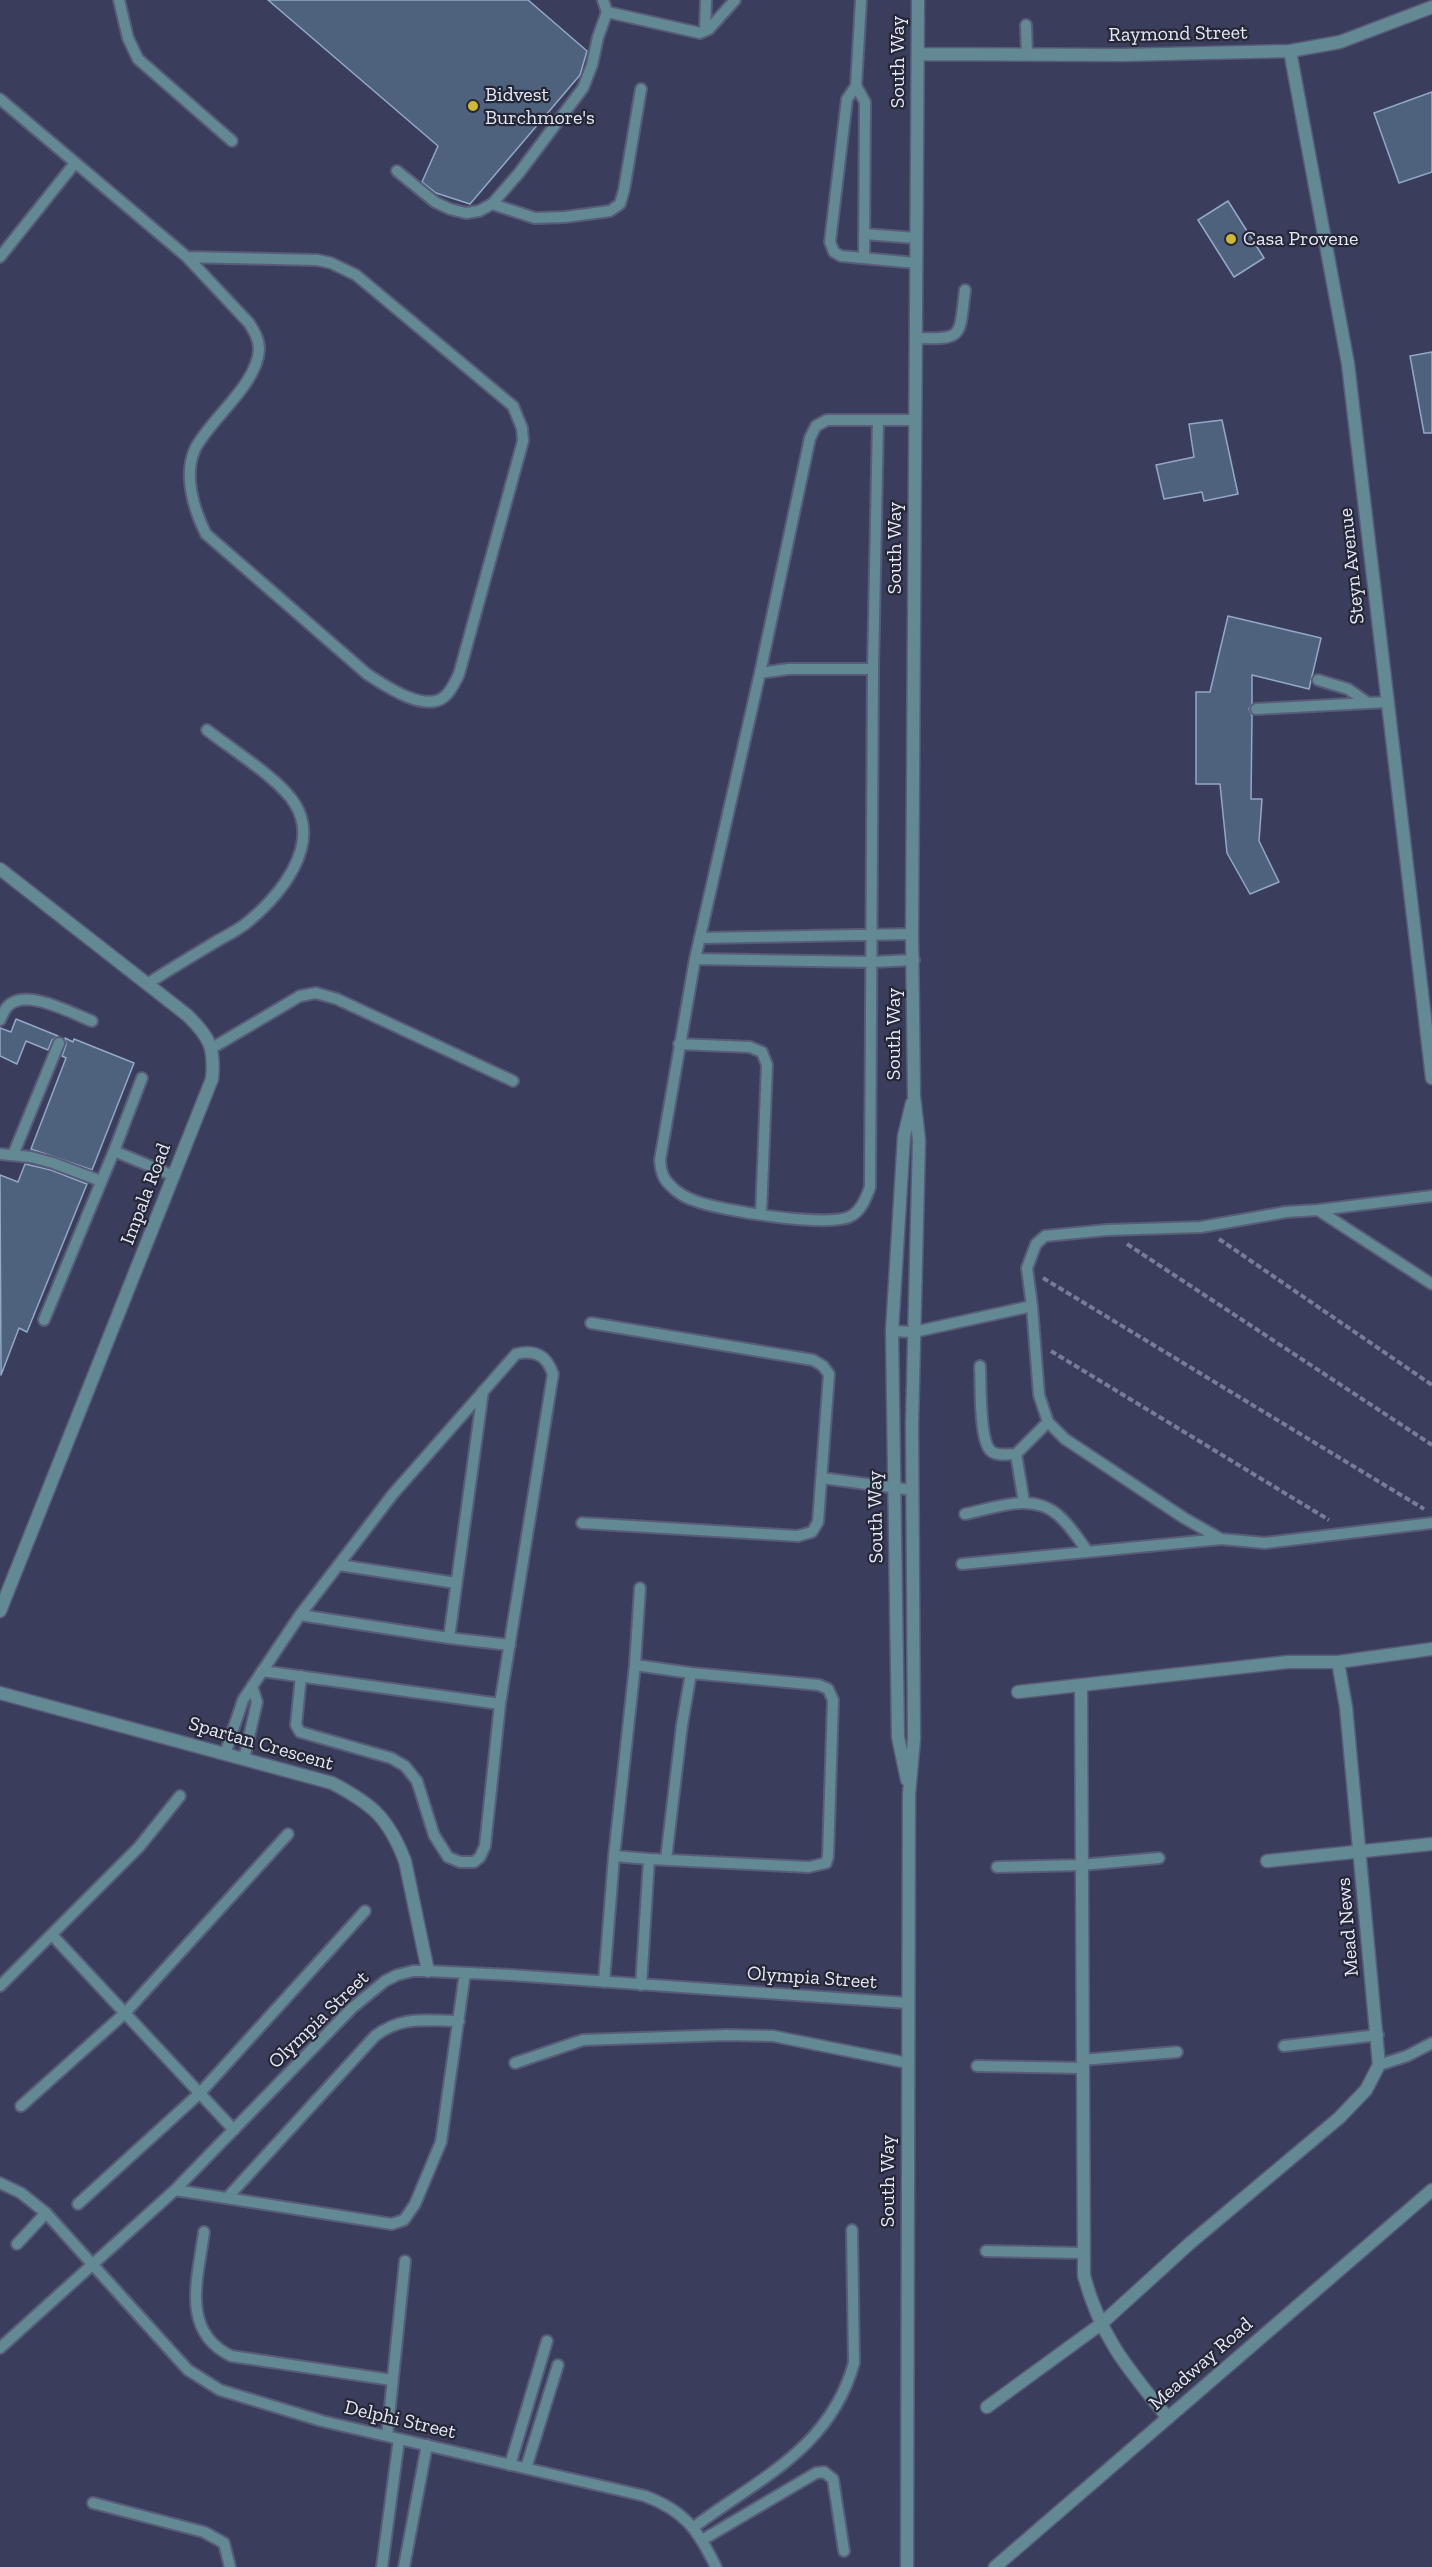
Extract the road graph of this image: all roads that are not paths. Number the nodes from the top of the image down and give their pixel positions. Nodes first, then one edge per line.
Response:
1 (119, 0) edge
2 (603, 0) edge
3 (706, 0) edge
4 (735, 0) edge
5 (861, 0) edge
6 (918, 0) edge
7 (1432, 7) edge
8 (607, 12) junction
9 (1026, 25) dead end
10 (705, 31) junction
11 (1290, 51) junction
12 (918, 54) junction
13 (1027, 55) junction
14 (856, 86) junction
15 (641, 89) dead end
16 (0, 99) edge
17 (232, 141) dead end
18 (75, 163) junction
19 (397, 171) dead end
20 (492, 204) junction
21 (864, 234) junction
22 (916, 238) junction
23 (0, 257) edge
24 (187, 257) junction
25 (864, 257) junction
26 (916, 263) junction
27 (964, 290) dead end
28 (916, 338) junction
29 (878, 420) junction
30 (915, 420) junction
31 (873, 669) junction
32 (760, 673) junction
33 (1317, 680) dead end
34 (1387, 702) junction
35 (1368, 703) junction
36 (1256, 709) dead end
37 (207, 730) dead end
38 (0, 869) edge
39 (872, 934) junction
40 (912, 934) junction
41 (700, 938) junction
42 (695, 959) junction
43 (914, 960) junction
44 (871, 962) junction
45 (147, 984) junction
46 (0, 1020) edge
47 (92, 1021) dead end
48 (59, 1043) dead end
49 (679, 1044) junction
50 (212, 1048) junction
51 (142, 1078) dead end
52 (1432, 1078) edge
53 (513, 1081) dead end
54 (914, 1096) junction
55 (114, 1151) junction
56 (0, 1154) edge
57 (14, 1155) junction
58 (174, 1176) junction
59 (101, 1181) junction
60 (1432, 1196) edge
61 (1318, 1210) junction
62 (761, 1214) junction
63 (1432, 1284) edge
64 (1032, 1306) junction
65 (44, 1320) dead end
66 (591, 1323) dead end
67 (892, 1331) junction
68 (914, 1332) junction
69 (980, 1366) dead end
70 (483, 1390) junction
71 (1047, 1422) junction
72 (1016, 1454) junction
73 (822, 1478) junction
74 (894, 1489) junction
75 (912, 1490) junction
76 (1024, 1502) junction
77 (965, 1514) dead end
78 (582, 1523) dead end
79 (1432, 1523) edge
80 (1221, 1539) junction
81 (1088, 1552) junction
82 (962, 1564) dead end
83 (339, 1565) junction
84 (456, 1583) junction
85 (640, 1588) dead end
86 (0, 1611) edge
87 (300, 1615) junction
88 (448, 1638) junction
89 (510, 1645) junction
90 (1432, 1650) edge
91 (1338, 1662) junction
92 (635, 1665) junction
93 (262, 1671) junction
94 (691, 1673) junction
95 (301, 1676) junction
96 (1081, 1685) junction
97 (252, 1686) junction
98 (1018, 1692) dead end
99 (0, 1693) edge
100 (500, 1704) junction
101 (225, 1754) junction
102 (244, 1758) junction
103 (909, 1794) junction
104 (180, 1796) dead end
105 (288, 1833) dead end
106 (1432, 1844) edge
107 (1360, 1850) junction
108 (614, 1856) junction
109 (1159, 1858) dead end
110 (649, 1859) junction
111 (666, 1859) junction
112 (1267, 1861) dead end
113 (1081, 1865) junction
114 (997, 1867) dead end
115 (365, 1911) dead end
116 (52, 1935) junction
117 (428, 1971) junction
118 (465, 1973) junction
119 (604, 1982) junction
120 (641, 1985) junction
121 (0, 1986) edge
122 (908, 2004) junction
123 (125, 2013) junction
124 (459, 2021) junction
125 (1378, 2035) junction
126 (1432, 2043) edge
127 (1284, 2046) dead end
128 (1177, 2052) dead end
129 (908, 2062) junction
130 (515, 2063) dead end
131 (1082, 2064) junction
132 (1379, 2065) junction
133 (977, 2066) dead end
134 (200, 2093) junction
135 (21, 2106) dead end
136 (234, 2130) junction
137 (0, 2183) edge
138 (175, 2190) junction
139 (1432, 2190) edge
140 (227, 2198) junction
141 (78, 2204) dead end
142 (46, 2213) junction
143 (852, 2230) dead end
144 (204, 2232) dead end
145 (17, 2244) dead end
146 (986, 2251) dead end
147 (1082, 2253) junction
148 (405, 2261) dead end
149 (93, 2266) junction
150 (1101, 2324) junction
151 (547, 2341) dead end
152 (0, 2348) edge
153 (558, 2365) dead end
154 (392, 2380) junction
155 (987, 2407) dead end
156 (1168, 2418) junction
157 (387, 2436) junction
158 (399, 2439) junction
159 (428, 2445) junction
160 (510, 2465) junction
161 (526, 2468) junction
162 (93, 2503) dead end
163 (694, 2527) junction
164 (702, 2540) junction
165 (844, 2551) dead end
166 (230, 2567) edge
167 (382, 2567) edge
168 (404, 2567) edge
169 (716, 2567) edge
170 (907, 2567) edge
171 (995, 2567) edge

1 - 17 lane
2 - 8 lane
3 - 10 lane
4 - 10 lane
5 - 14 lane
6 - 12 street, South Way
7 - 11 street, Raymond Street
8 - 10 lane
8 - 20 lane
9 - 13 lane
11 - 13 street, Raymond Street
11 - 34 street, Steyn Avenue
12 - 13 street, Raymond Street
12 - 22 street, South Way
14 - 21 lane
14 - 25 lane
15 - 20 lane
16 - 18 lane
18 - 23 lane
18 - 24 lane
19 - 20 lane
21 - 22 lane
21 - 25 lane
22 - 26 street, South Way
24 - 24 lane
25 - 26 lane
26 - 28 street, South Way
27 - 28 lane
28 - 30 street, South Way
29 - 30 lane
29 - 31 lane
29 - 32 lane
30 - 40 street, South Way
31 - 32 lane
31 - 39 lane
32 - 41 lane
33 - 35 lane
34 - 35 lane
34 - 52 street, Steyn Avenue
35 - 36 lane
37 - 45 lane
38 - 45 street
39 - 40 lane
39 - 41 lane
39 - 44 lane
40 - 43 street, South Way
41 - 42 lane
42 - 44 lane
42 - 49 lane
43 - 44 lane
43 - 54 street, South Way
44 - 62 lane
45 - 50 street
46 - 47 lane
48 - 57 lane
49 - 62 lane
49 - 62 lane
50 - 53 lane
50 - 58 street, Impala Road
51 - 55 lane
54 - 67 street, South Way
54 - 68 street, South Way
55 - 58 lane
55 - 59 lane
56 - 57 lane
57 - 59 lane
58 - 86 street, Impala Road
59 - 65 lane
60 - 61 lane
61 - 63 lane
61 - 64 lane
64 - 68 lane
64 - 71 lane
66 - 73 lane
67 - 68 lane
67 - 74 street, South Way
68 - 75 street, South Way
69 - 72 lane
70 - 83 lane
70 - 84 lane
70 - 89 lane
71 - 72 lane
71 - 80 lane
72 - 76 lane
73 - 74 lane
73 - 78 lane
74 - 75 lane
74 - 103 street, South Way
75 - 103 street, South Way
76 - 77 lane
76 - 81 lane
79 - 80 lane
80 - 81 lane
81 - 82 lane
83 - 84 lane
83 - 87 lane
84 - 88 lane
85 - 92 lane
87 - 88 lane
87 - 93 lane
88 - 89 lane
89 - 100 lane
90 - 91 street
91 - 96 street
91 - 107 street, Mead News
92 - 94 lane
92 - 108 lane
93 - 95 lane
93 - 97 lane
94 - 111 lane
94 - 111 lane
95 - 100 lane
95 - 100 lane
96 - 98 street
96 - 113 street
97 - 101 lane
97 - 102 lane
99 - 101 street, Spartan Crescent
101 - 102 street, Spartan Crescent
102 - 117 street, Spartan Crescent
103 - 122 street, South Way
104 - 116 lane
105 - 123 lane
106 - 107 street
107 - 112 street
107 - 125 street, Mead News
108 - 110 lane
108 - 119 lane
109 - 113 lane
110 - 111 lane
110 - 120 lane
113 - 114 lane
113 - 131 street
115 - 134 lane
116 - 121 lane
116 - 123 lane
117 - 118 lane, Olympia Street
117 - 136 lane, Olympia Street
118 - 119 lane, Olympia Street
118 - 124 lane
119 - 120 lane, Olympia Street
120 - 122 lane, Olympia Street
122 - 129 street, South Way
123 - 134 lane
123 - 135 lane
124 - 140 lane
124 - 140 lane
125 - 127 lane
125 - 132 street, Mead News
126 - 132 lane
128 - 131 lane
129 - 130 lane
129 - 170 street, South Way
131 - 133 lane
131 - 147 street
132 - 150 street
134 - 136 lane
134 - 141 lane
136 - 138 lane, Olympia Street
137 - 142 lane, Delphi Street
138 - 140 lane
138 - 149 lane, Olympia Street
139 - 156 street, Meadway Road
142 - 145 lane
142 - 149 lane, Delphi Street
143 - 163 lane
144 - 154 lane
146 - 147 lane
147 - 150 street
148 - 154 lane
149 - 152 lane, Olympia Street
149 - 157 lane, Delphi Street
150 - 155 street
150 - 156 street
151 - 160 lane
153 - 161 lane
154 - 157 lane
156 - 171 street, Meadway Road
157 - 158 lane, Delphi Street
158 - 159 lane, Delphi Street
158 - 167 lane
159 - 160 lane, Delphi Street
159 - 168 lane
160 - 161 lane, Delphi Street
161 - 163 lane, Delphi Street
162 - 166 lane
163 - 164 lane, Delphi Street
164 - 165 lane
164 - 169 lane, Delphi Street

